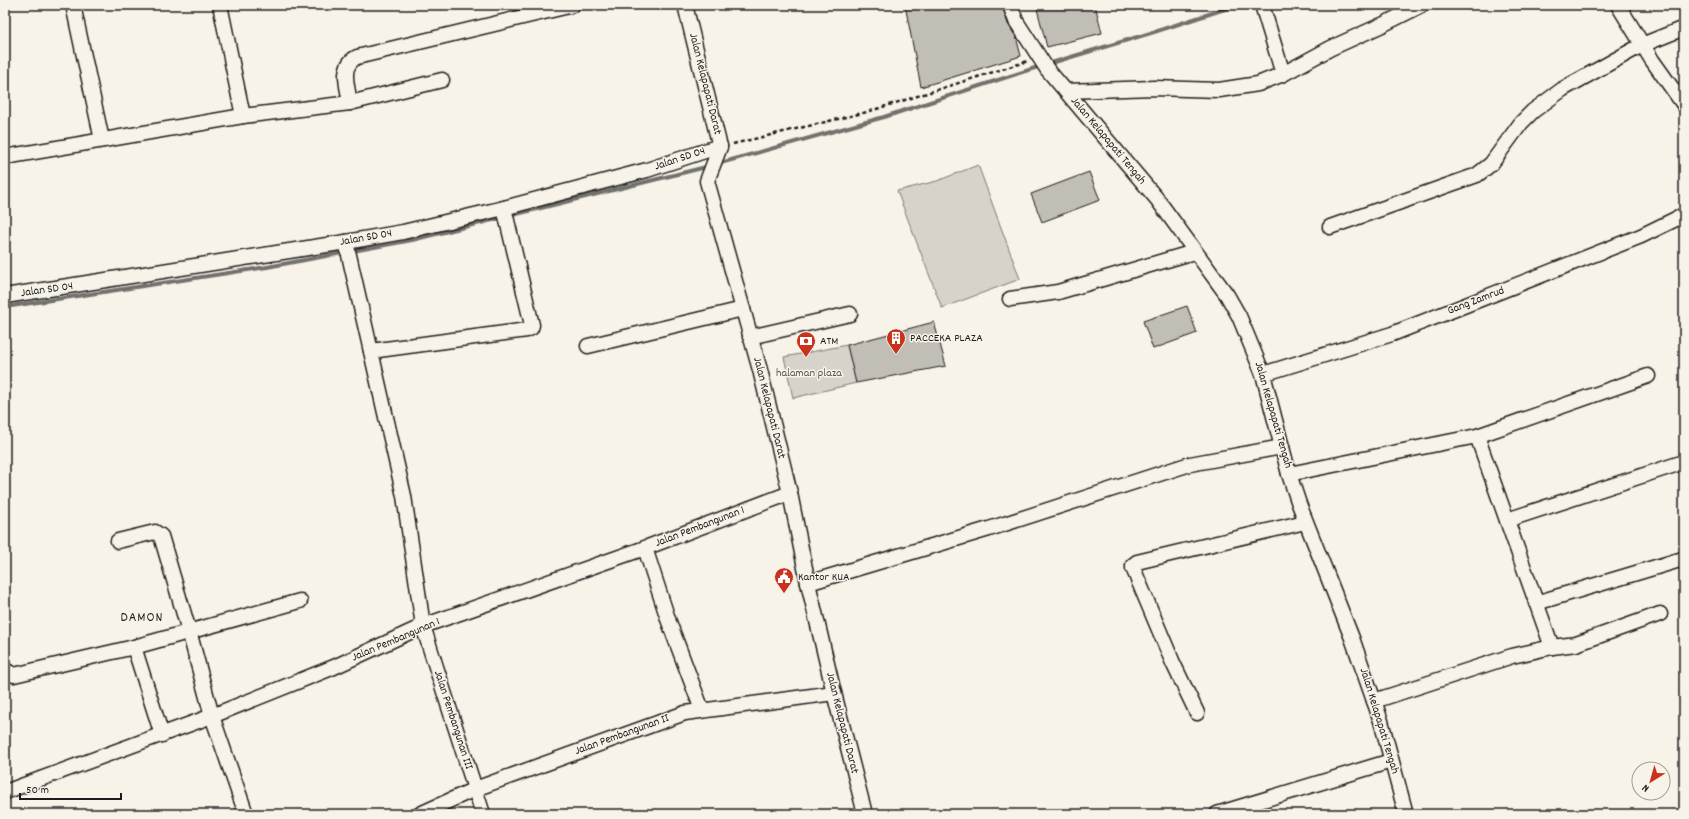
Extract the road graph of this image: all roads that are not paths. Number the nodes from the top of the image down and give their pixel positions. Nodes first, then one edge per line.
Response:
1 (73, 5) edge
2 (220, 5) edge
3 (573, 5) edge
4 (685, 5) edge
5 (1010, 5) edge
6 (1422, 5) edge
7 (1618, 5) edge
8 (1262, 7) edge
9 (1684, 28) edge
10 (1642, 45) junction
11 (1283, 74) junction
12 (442, 80) dead end
13 (1066, 91) junction
14 (350, 103) junction
15 (1684, 105) edge
16 (243, 116) junction
17 (102, 140) junction
18 (720, 147) junction
19 (5, 157) edge
20 (506, 213) junction
21 (1684, 215) edge
22 (1330, 227) dead end
23 (348, 249) junction
24 (1194, 252) junction
25 (5, 296) edge
26 (1010, 298) dead end
27 (743, 310) junction
28 (850, 314) dead end
29 (750, 337) junction
30 (588, 346) dead end
31 (371, 351) junction
32 (1263, 374) junction
33 (1648, 376) dead end
34 (1477, 436) junction
35 (1282, 447) junction
36 (1684, 462) edge
37 (1289, 474) junction
38 (790, 494) junction
39 (1507, 520) junction
40 (1305, 522) junction
41 (118, 541) dead end
42 (645, 548) junction
43 (1683, 559) edge
44 (808, 583) junction
45 (300, 602) dead end
46 (1536, 603) junction
47 (1660, 614) dead end
48 (423, 626) junction
49 (189, 631) junction
50 (134, 647) junction
51 (1552, 647) junction
52 (5, 670) edge
53 (834, 693) junction
54 (1374, 701) junction
55 (702, 710) junction
56 (1197, 713) dead end
57 (212, 716) junction
58 (162, 735) junction
59 (1392, 761) junction
60 (475, 789) junction
61 (5, 792) edge
62 (246, 814) edge
63 (420, 814) edge
64 (483, 814) edge
65 (865, 814) edge
66 (1217, 814) edge
67 (1406, 814) edge

1 - 17 street
2 - 16 street
3 - 14 street
4 - 18 street, Jalan Kelapapati Darat
5 - 13 street, Jalan Kelapapati Tengah
6 - 11 street
7 - 10 street
8 - 11 street
9 - 10 street
10 - 15 street
10 - 22 street
11 - 13 street
12 - 14 street
13 - 24 street, Jalan Kelapapati Tengah
14 - 16 street
16 - 17 street
17 - 19 street
18 - 20 street, Jalan SD 04
18 - 27 street, Jalan Kelapapati Darat
20 - 23 street, Jalan SD 04
20 - 31 street
21 - 32 street, Gang Zamrud
23 - 25 street, Jalan SD 04
23 - 31 street, Jalan Pembangunan III
24 - 26 street
24 - 32 street, Jalan Kelapapati Tengah
27 - 29 street, Jalan Kelapapati Darat
27 - 30 street
28 - 29 street
29 - 38 street, Jalan Kelapapati Darat
31 - 48 street, Jalan Pembangunan III
32 - 35 street, Jalan Kelapapati Tengah
33 - 34 street
34 - 37 street
34 - 39 street
35 - 37 street, Jalan Kelapapati Tengah
35 - 44 street
36 - 39 street
37 - 40 street, Jalan Kelapapati Tengah
38 - 42 street, Jalan Pembangunan 1
38 - 44 street, Jalan Kelapapati Darat
39 - 46 street
40 - 54 street, Jalan Kelapapati Tengah
40 - 56 street
41 - 49 street
42 - 48 street, Jalan Pembangunan 1
42 - 55 street
43 - 46 street
44 - 53 street, Jalan Kelapapati Darat
45 - 49 street
46 - 51 street
47 - 51 street
48 - 57 street, Jalan Pembangunan 1
48 - 60 street, Jalan Pembangunan III
49 - 50 street
49 - 57 street
50 - 52 street
50 - 58 street
51 - 54 street
53 - 55 street, Jalan Pembangunan II
53 - 65 street, Jalan Kelapapati Darat
54 - 59 street, Jalan Kelapapati Tengah
55 - 60 street, Jalan Pembangunan II
57 - 58 street, Jalan Pembangunan 1
57 - 62 street
58 - 61 street, Jalan Pembangunan 1
59 - 66 street
59 - 67 street, Jalan Kelapapati Tengah
60 - 63 street, Jalan Pembangunan II
60 - 64 street, Jalan Pembangunan III

